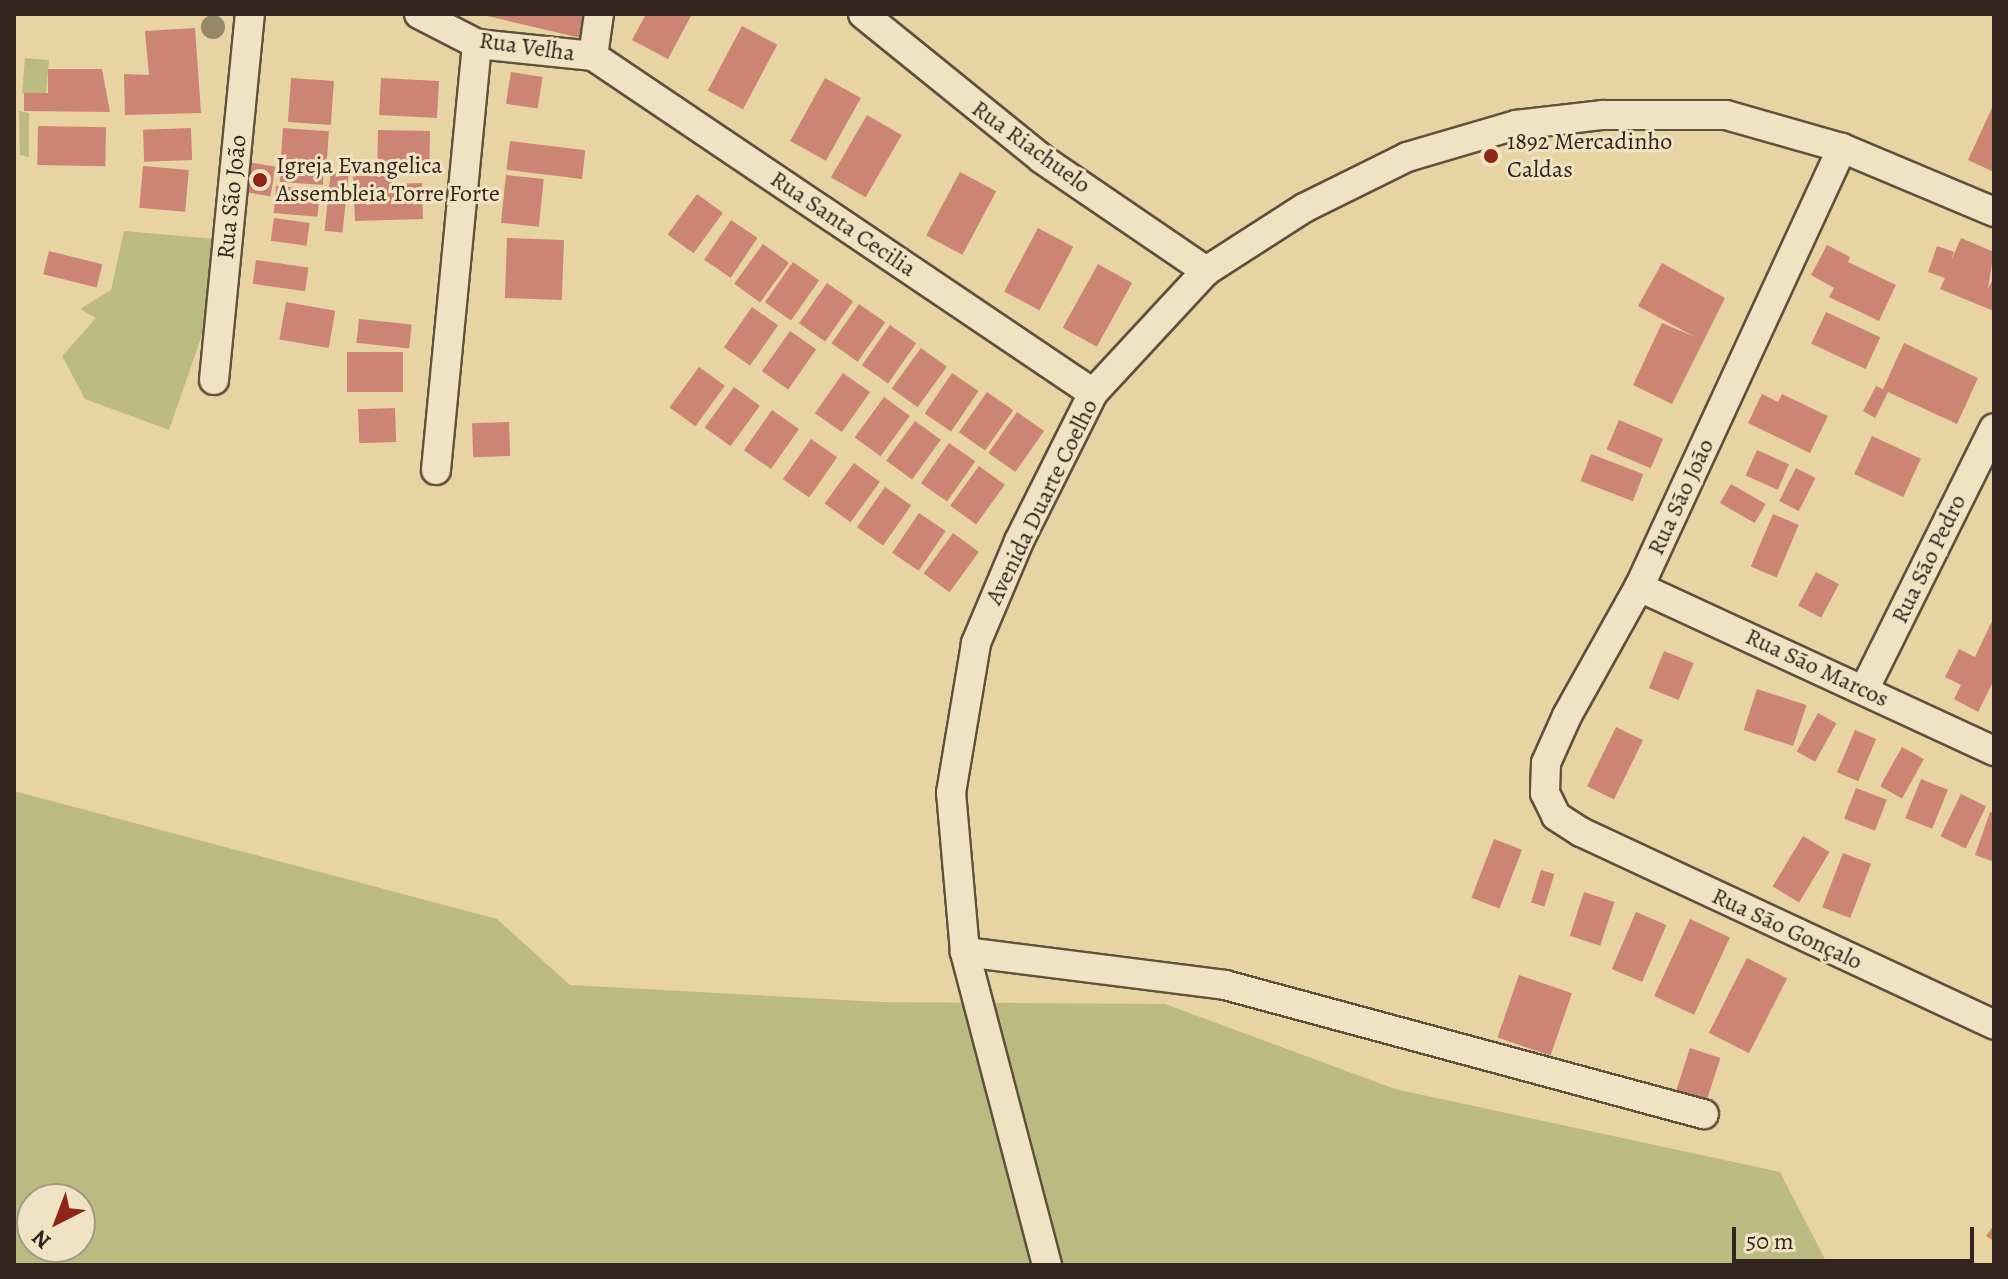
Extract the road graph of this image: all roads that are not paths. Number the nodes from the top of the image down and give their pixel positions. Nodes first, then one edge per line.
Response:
1 (250, 14) edge
2 (419, 14) edge
3 (599, 14) edge
4 (863, 14) edge
5 (477, 44) junction
6 (593, 56) junction
7 (1842, 148) junction
8 (1994, 212) edge
9 (1206, 271) junction
10 (214, 380) dead end
11 (1093, 393) junction
12 (1994, 428) edge
13 (436, 470) dead end
14 (1639, 587) junction
15 (1864, 690) junction
16 (1994, 751) edge
17 (1581, 832) joint
18 (965, 952) junction
19 (1994, 1025) edge
20 (1704, 1114) dead end
21 (1047, 1265) edge

1 - 10 street, Rua São João
2 - 5 street, Rua Velha
3 - 6 street
4 - 9 street, Rua Riachuelo
5 - 6 street, Rua Velha
5 - 13 street
6 - 11 street, Rua Santa Cecilia
7 - 8 street, Avenida Duarte Coelho
7 - 9 street, Avenida Duarte Coelho
7 - 14 street, Rua São João
9 - 11 street, Avenida Duarte Coelho
11 - 18 street, Avenida Duarte Coelho
12 - 15 street, Rua São Pedro
14 - 15 street, Rua São Marcos
14 - 17 street, Rua São João
15 - 16 street, Rua São Marcos
17 - 19 street, Rua São Gonçalo
18 - 20 street
18 - 21 street, Avenida Duarte Coelho

